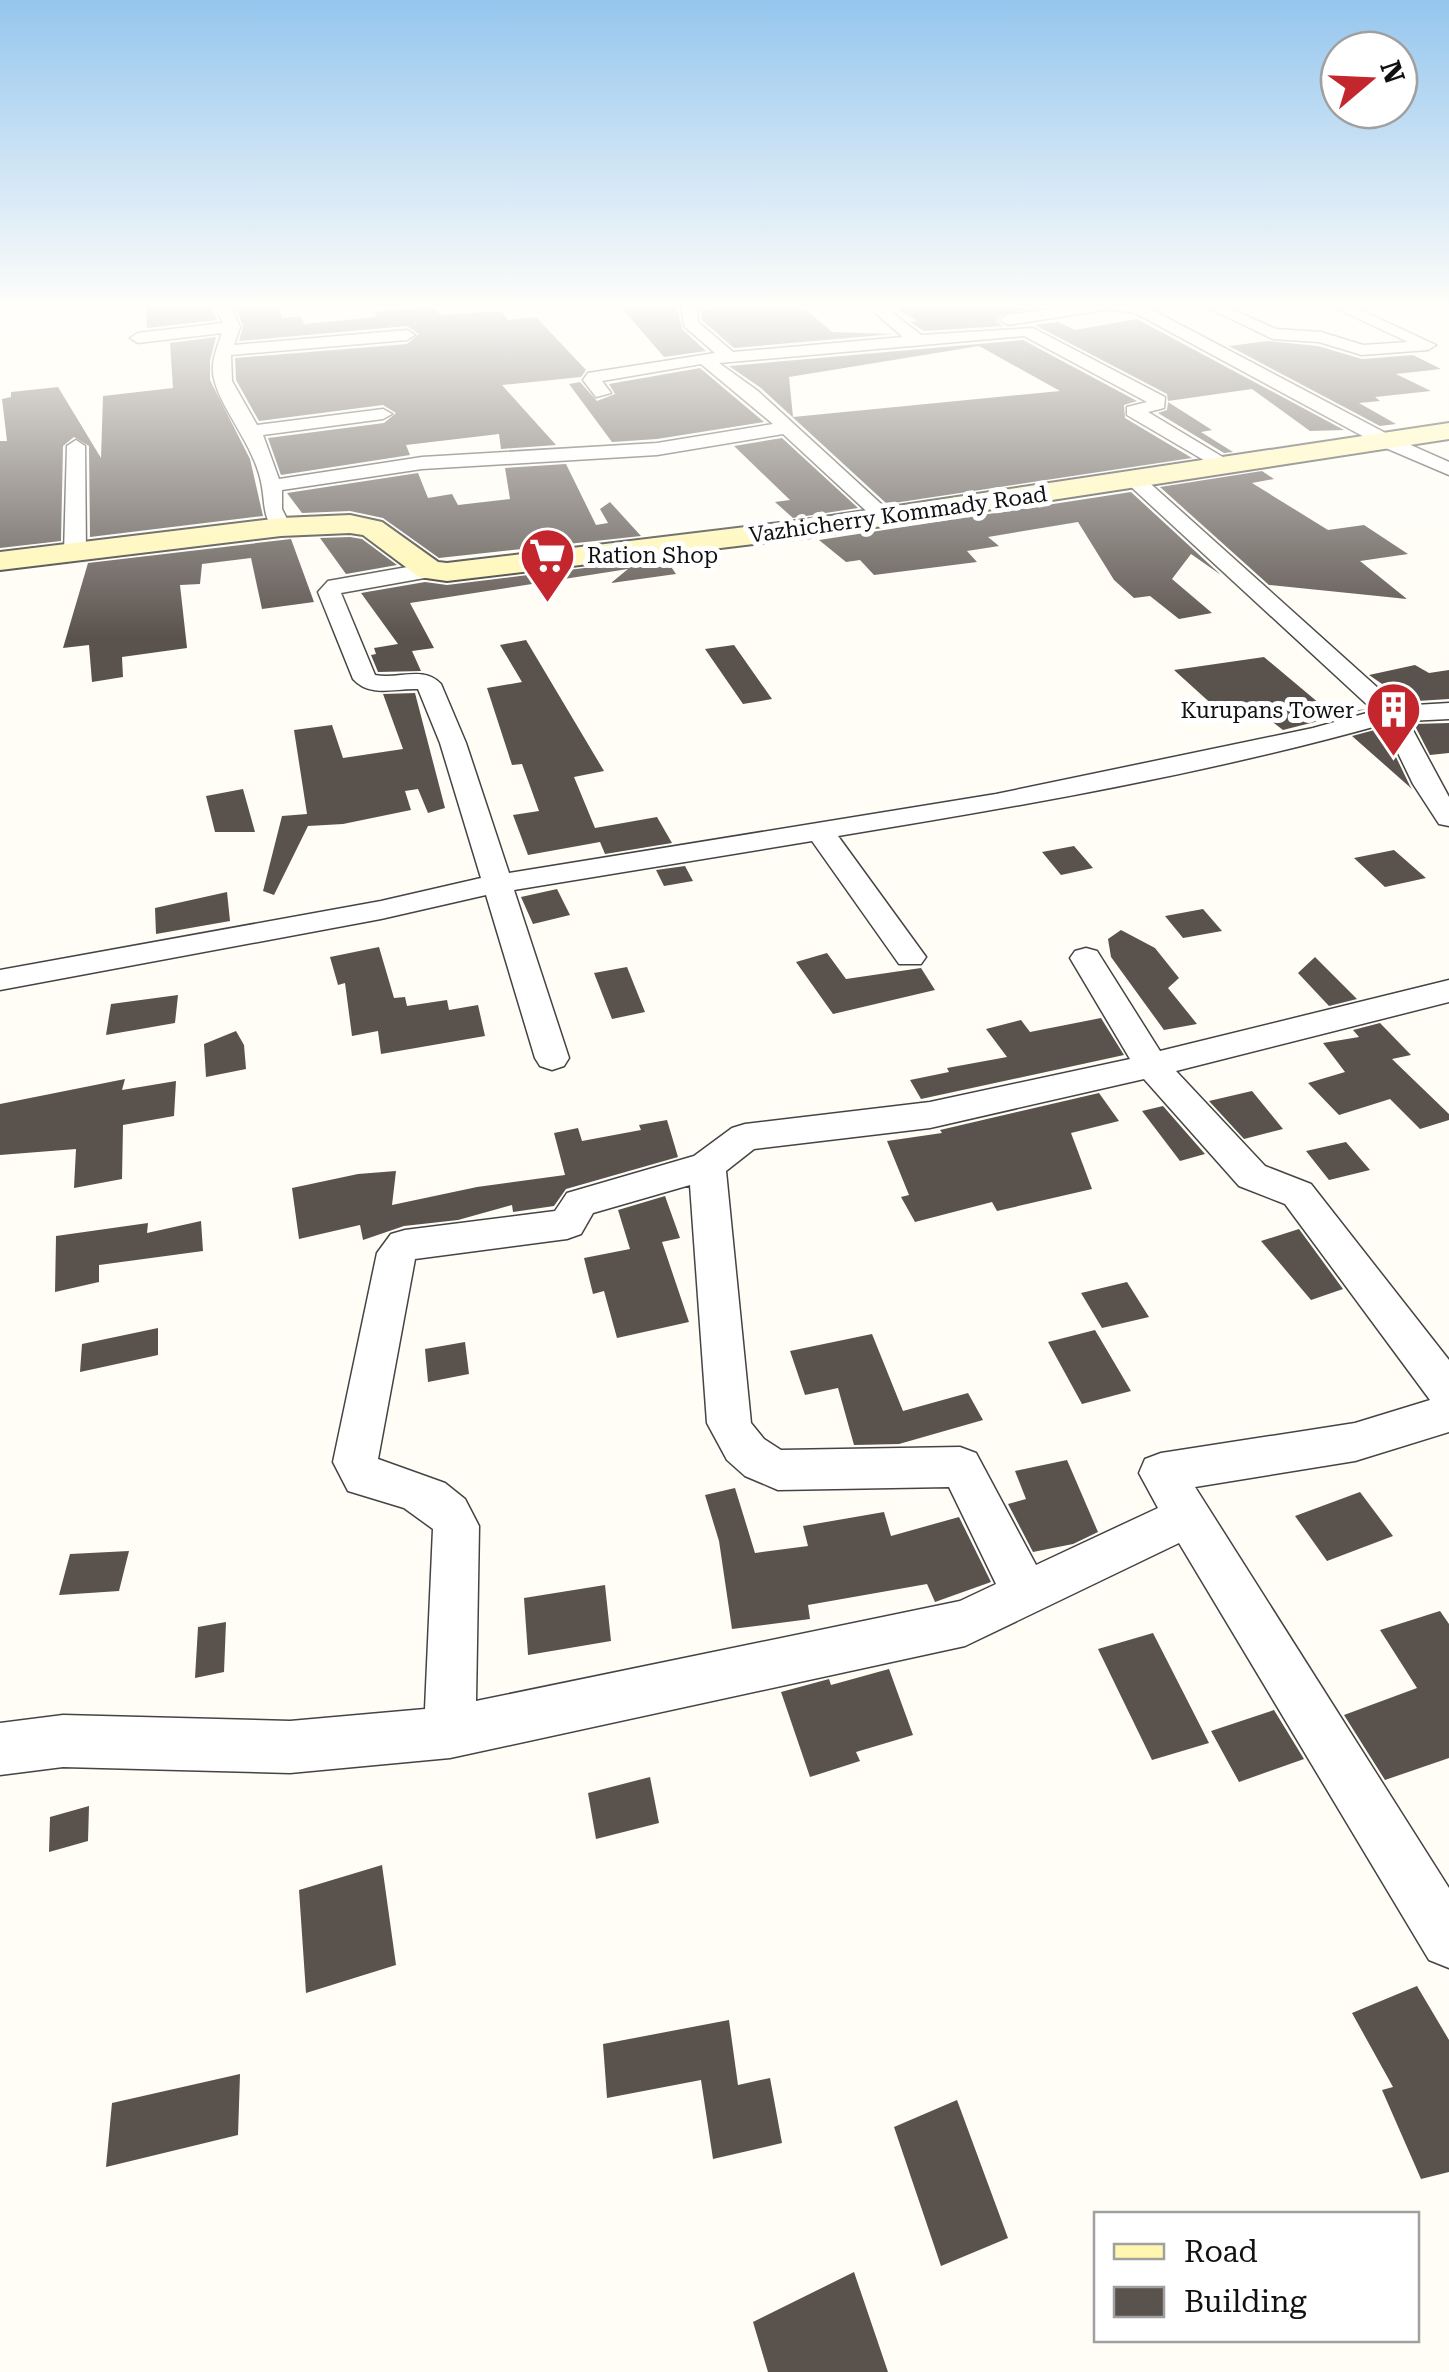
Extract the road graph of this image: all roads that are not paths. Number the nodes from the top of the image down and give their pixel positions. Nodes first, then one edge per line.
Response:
1 (244, 417) edge
2 (363, 417) edge
3 (774, 417) edge
4 (1143, 417) edge
5 (1341, 417) edge
6 (785, 428) junction
7 (252, 431) junction
8 (1449, 432) edge
9 (1388, 442) junction
10 (76, 446) dead end
11 (1226, 466) junction
12 (1449, 469) edge
13 (1136, 481) junction
14 (272, 486) junction
15 (883, 516) junction
16 (281, 527) junction
17 (75, 553) junction
18 (0, 561) edge
19 (430, 570) junction
20 (1449, 711) edge
21 (1392, 714) junction
22 (1449, 818) edge
23 (819, 830) junction
24 (495, 884) junction
25 (910, 957) dead end
26 (1086, 958) dead end
27 (0, 980) edge
28 (1449, 991) edge
29 (552, 1058) dead end
30 (1152, 1066) junction
31 (708, 1166) junction
32 (1449, 1392) edge
33 (1449, 1412) edge
34 (1188, 1516) junction
35 (1026, 1596) junction
36 (450, 1732) junction
37 (0, 1749) edge
38 (1449, 1940) edge

1 - 7 street
2 - 7 street
3 - 6 street
4 - 11 street
5 - 9 street
6 - 14 street
6 - 15 street
7 - 14 street
8 - 9 main road, Vazhicherry Kommady Road
9 - 11 main road, Vazhicherry Kommady Road
9 - 12 street
10 - 17 street
11 - 13 main road, Vazhicherry Kommady Road
13 - 15 main road, Vazhicherry Kommady Road
13 - 21 street
14 - 16 street
15 - 19 main road, Vazhicherry Kommady Road
16 - 17 main road
16 - 19 main road
17 - 18 main road
19 - 24 street
20 - 21 street
21 - 22 street
21 - 23 street
23 - 24 street
23 - 25 street
24 - 27 street
24 - 29 street
26 - 30 street
28 - 30 street
30 - 31 street
30 - 32 street
31 - 35 street
31 - 36 street
33 - 34 street
34 - 35 street
34 - 38 street
35 - 36 street
36 - 37 street

